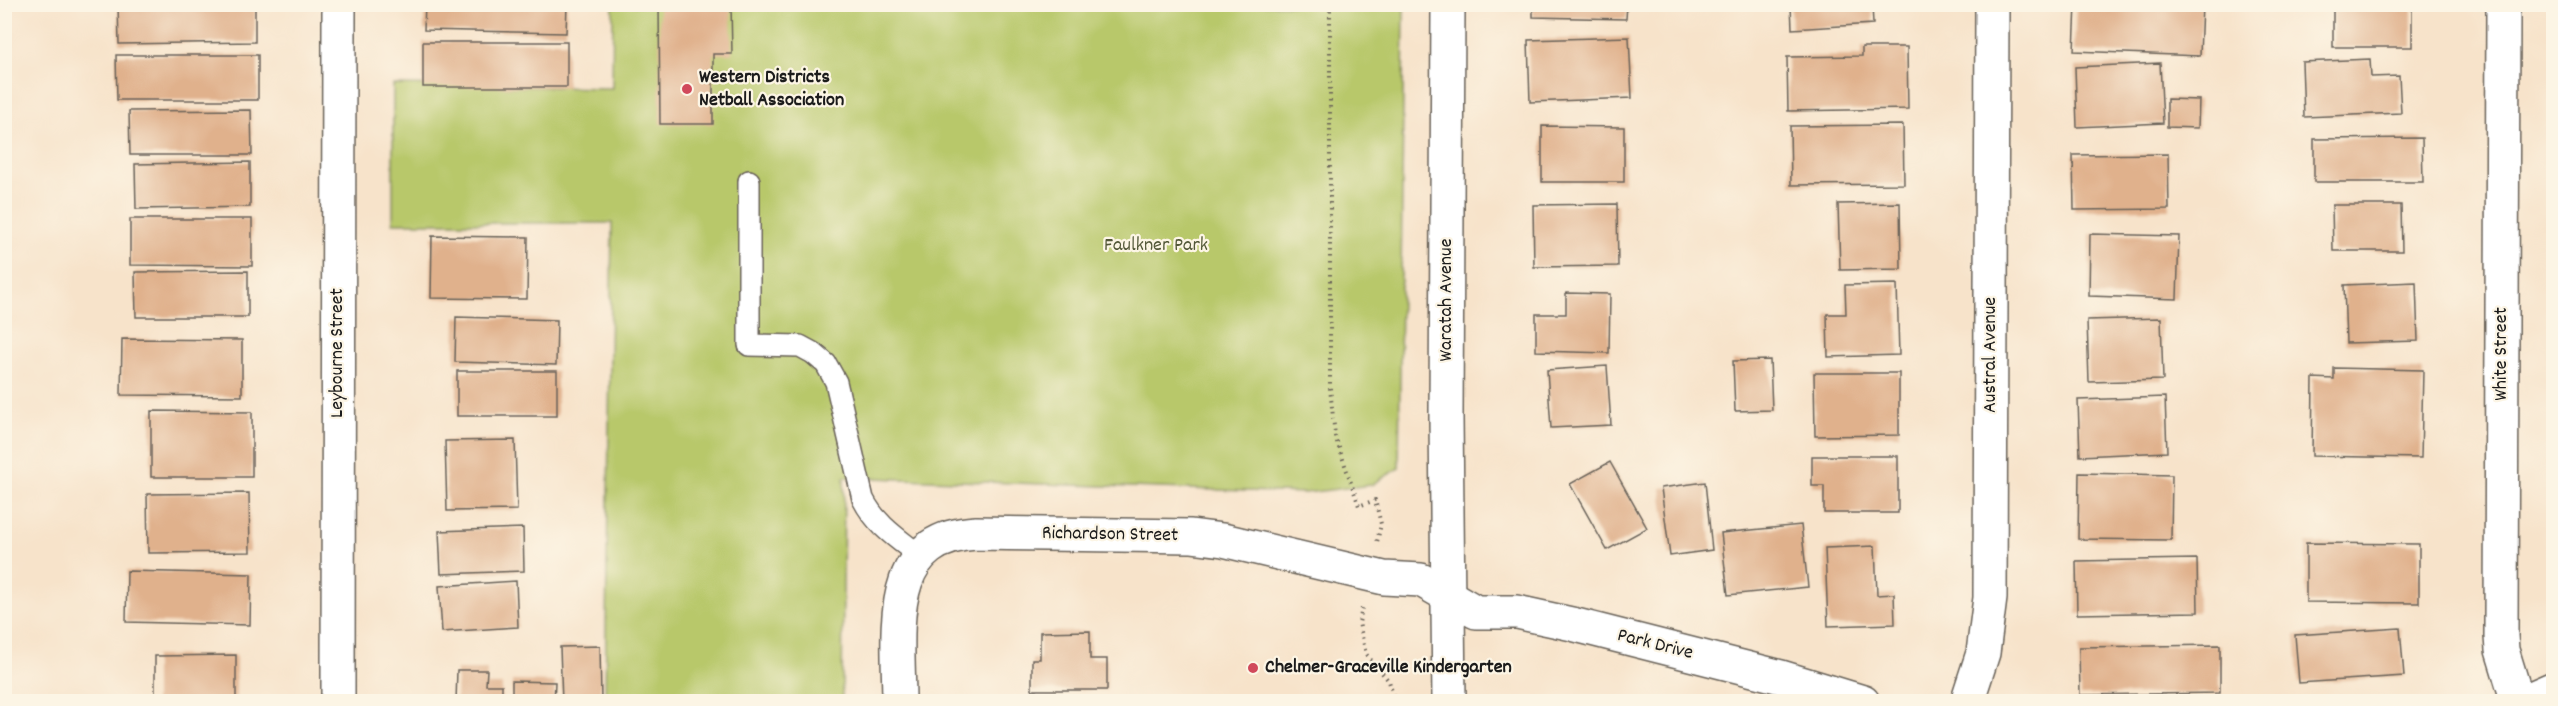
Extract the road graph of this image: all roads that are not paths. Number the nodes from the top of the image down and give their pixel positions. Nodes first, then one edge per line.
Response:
1 (339, 4) edge
2 (1448, 4) edge
3 (1992, 4) edge
4 (2503, 4) edge
5 (749, 181) dead end
6 (920, 556) junction
7 (1449, 596) junction
8 (2553, 688) edge
9 (338, 702) edge
10 (898, 702) edge
11 (1449, 702) edge
12 (1863, 702) edge
13 (1967, 702) edge
14 (2520, 702) edge

1 - 9 street, Leybourne Street
2 - 7 street, Waratah Avenue
3 - 13 street, Austral Avenue
4 - 14 street, White Street
5 - 6 lane
6 - 7 street, Richardson Street
6 - 10 street, Richardson Street
7 - 11 street, Waratah Avenue
7 - 12 street, Park Drive
8 - 14 street

